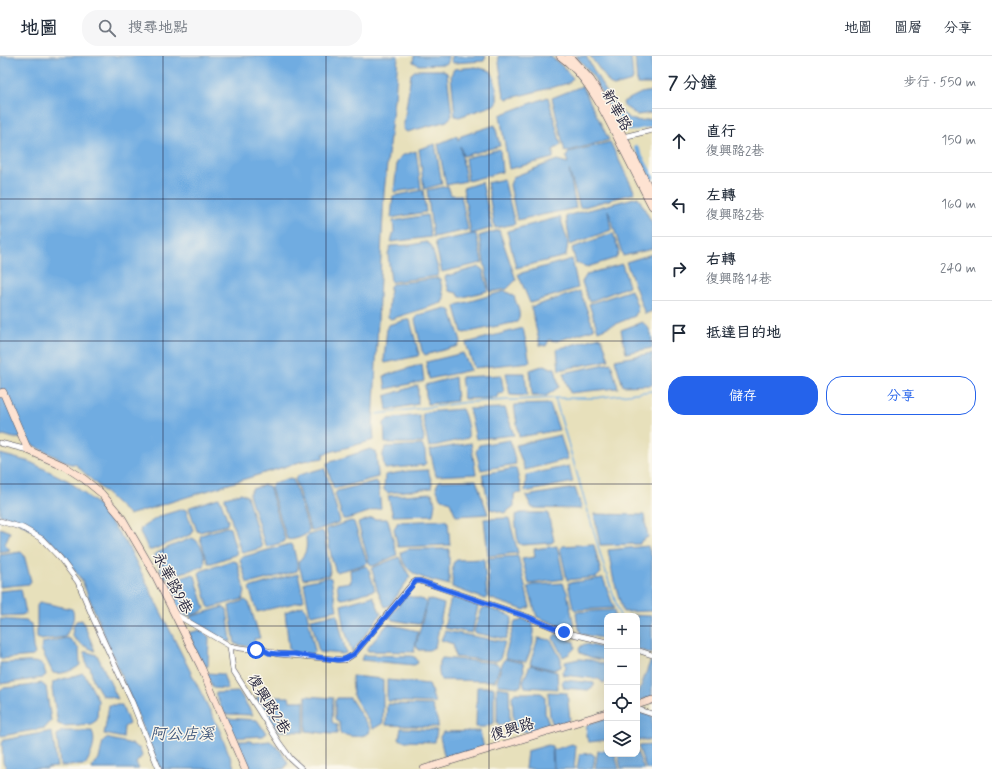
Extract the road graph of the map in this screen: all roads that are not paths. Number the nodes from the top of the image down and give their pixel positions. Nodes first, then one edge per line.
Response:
1 (560, 56) edge
2 (569, 56) edge
3 (652, 130) edge
4 (623, 137) junction
5 (652, 194) edge
6 (652, 206) edge
7 (0, 393) edge
8 (0, 443) edge
9 (28, 450) junction
10 (0, 521) edge
11 (175, 614) junction
12 (604, 641) edge
13 (230, 646) junction
14 (640, 651) edge
15 (652, 655) edge
16 (652, 700) edge
17 (640, 704) edge
18 (640, 710) edge
19 (604, 714) edge
20 (652, 714) edge
21 (159, 769) edge
22 (245, 769) edge
23 (302, 769) edge
24 (424, 769) edge

1 - 6 street, 新華路
2 - 4 street, 新華路
3 - 4 street
4 - 5 street, 新華路
7 - 9 street
8 - 9 street, 永華路9巷
9 - 11 street, 永華路9巷
10 - 21 street
11 - 13 street, 復興路2巷
11 - 22 street, 永華路9巷
12 - 13 street, 復興路2巷
13 - 23 street, 復興路2巷
14 - 15 street
16 - 17 street
18 - 20 street
19 - 24 street, 復興路

